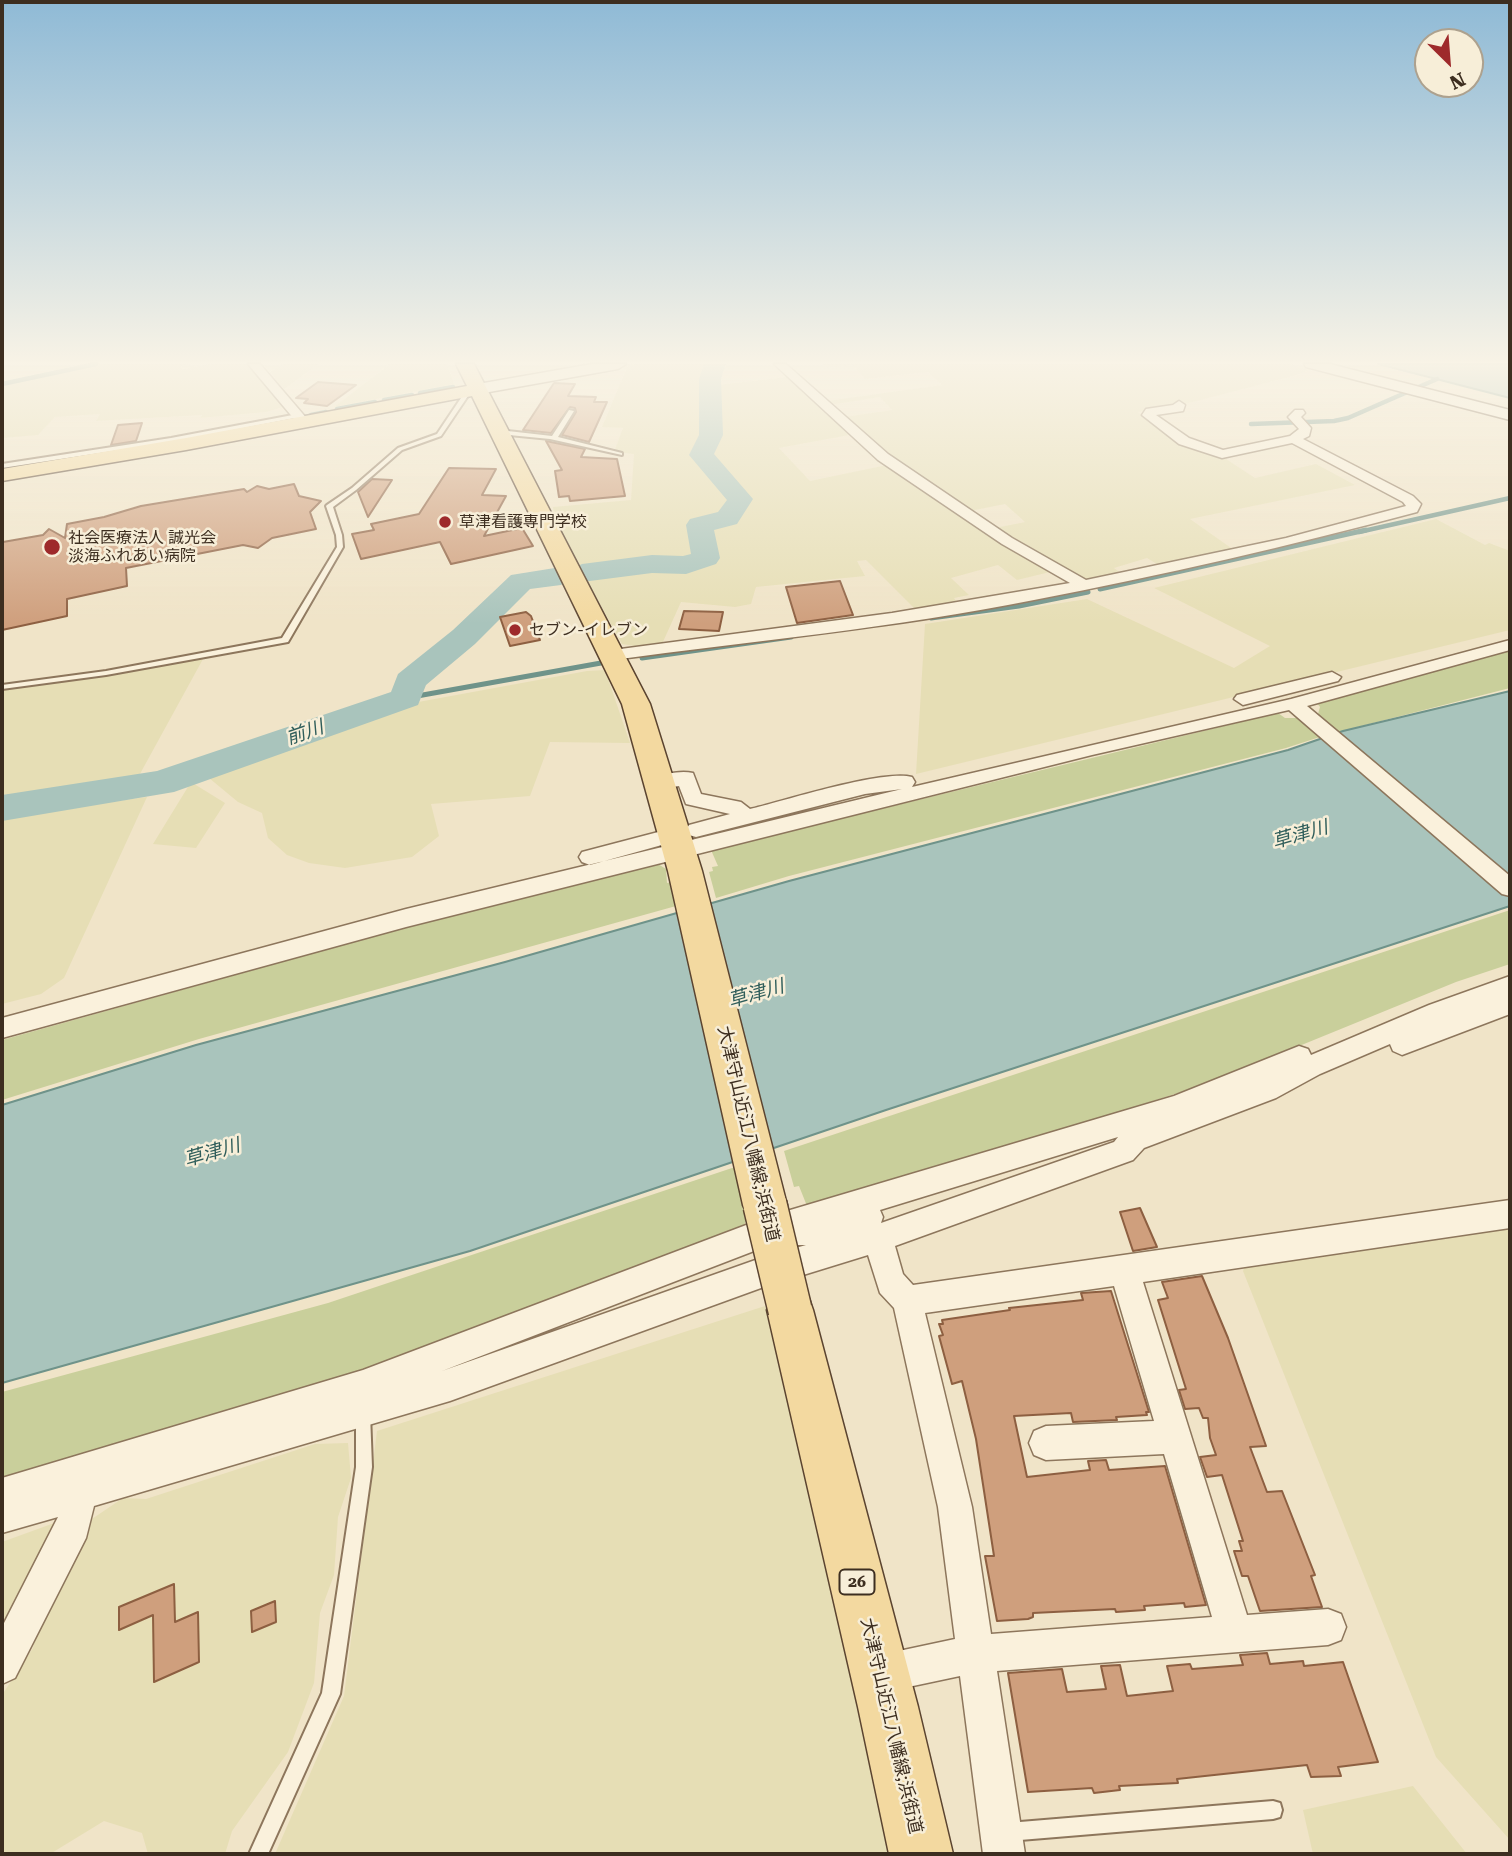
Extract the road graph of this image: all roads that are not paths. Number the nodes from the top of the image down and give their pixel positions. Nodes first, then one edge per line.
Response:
1 (102, 451) edge
2 (132, 451) edge
3 (398, 451) edge
4 (508, 451) edge
5 (606, 451) edge
6 (876, 451) edge
7 (1212, 451) edge
8 (1238, 451) edge
9 (1316, 451) edge
10 (620, 454) dead end
11 (2, 466) edge
12 (2, 475) edge
13 (1084, 585) junction
14 (1510, 635) edge
15 (1510, 645) edge
16 (613, 656) junction
17 (2, 687) edge
18 (1293, 704) junction
19 (1144, 733) junction
20 (661, 782) junction
21 (746, 817) junction
22 (681, 847) junction
23 (1510, 888) edge
24 (1510, 973) edge
25 (155, 979) junction
26 (1510, 986) edge
27 (1510, 1003) edge
28 (2, 1014) edge
29 (2, 1028) edge
30 (1267, 1090) junction
31 (1135, 1132) junction
32 (1510, 1214) edge
33 (878, 1238) junction
34 (760, 1242) junction
35 (1124, 1269) junction
36 (907, 1301) junction
37 (370, 1408) junction
38 (1174, 1437) junction
39 (1046, 1443) dead end
40 (79, 1493) junction
41 (2, 1495) edge
42 (2, 1516) edge
43 (1328, 1627) dead end
44 (1235, 1634) junction
45 (975, 1654) junction
46 (2, 1665) edge
47 (879, 1674) junction
48 (1273, 1810) dead end
49 (1003, 1843) edge
50 (258, 1854) edge
51 (921, 1854) edge

1 - 11 lane
2 - 12 main road
3 - 17 lane
4 - 16 main road, 大津守山近江八幡線;浜街道 / 26
5 - 10 lane
6 - 13 street
7 - 8 street
9 - 13 street
13 - 16 street
14 - 19 street
15 - 18 street
16 - 20 main road, 大津守山近江八幡線;浜街道 / 26
18 - 19 street
18 - 23 street
19 - 21 street
19 - 22 street
20 - 21 street
20 - 22 main road, 大津守山近江八幡線;浜街道 / 26
21 - 22 street
22 - 25 street
22 - 34 main road, 大津守山近江八幡線;浜街道 / 26, bridge
24 - 31 street
25 - 28 street
25 - 29 street
26 - 30 street
27 - 30 street
30 - 31 street
31 - 33 street
31 - 34 street
32 - 35 street
33 - 36 street
33 - 37 street
34 - 37 street
34 - 41 street
34 - 47 main road, 大津守山近江八幡線;浜街道 / 26, bridge
35 - 36 street
35 - 38 street
36 - 45 street
37 - 40 street
37 - 50 lane
38 - 39 street
38 - 44 street
40 - 42 street
40 - 46 street
43 - 44 street
44 - 45 street
45 - 47 street
45 - 49 street
47 - 51 main road, 大津守山近江八幡線;浜街道 / 26
48 - 49 lane

